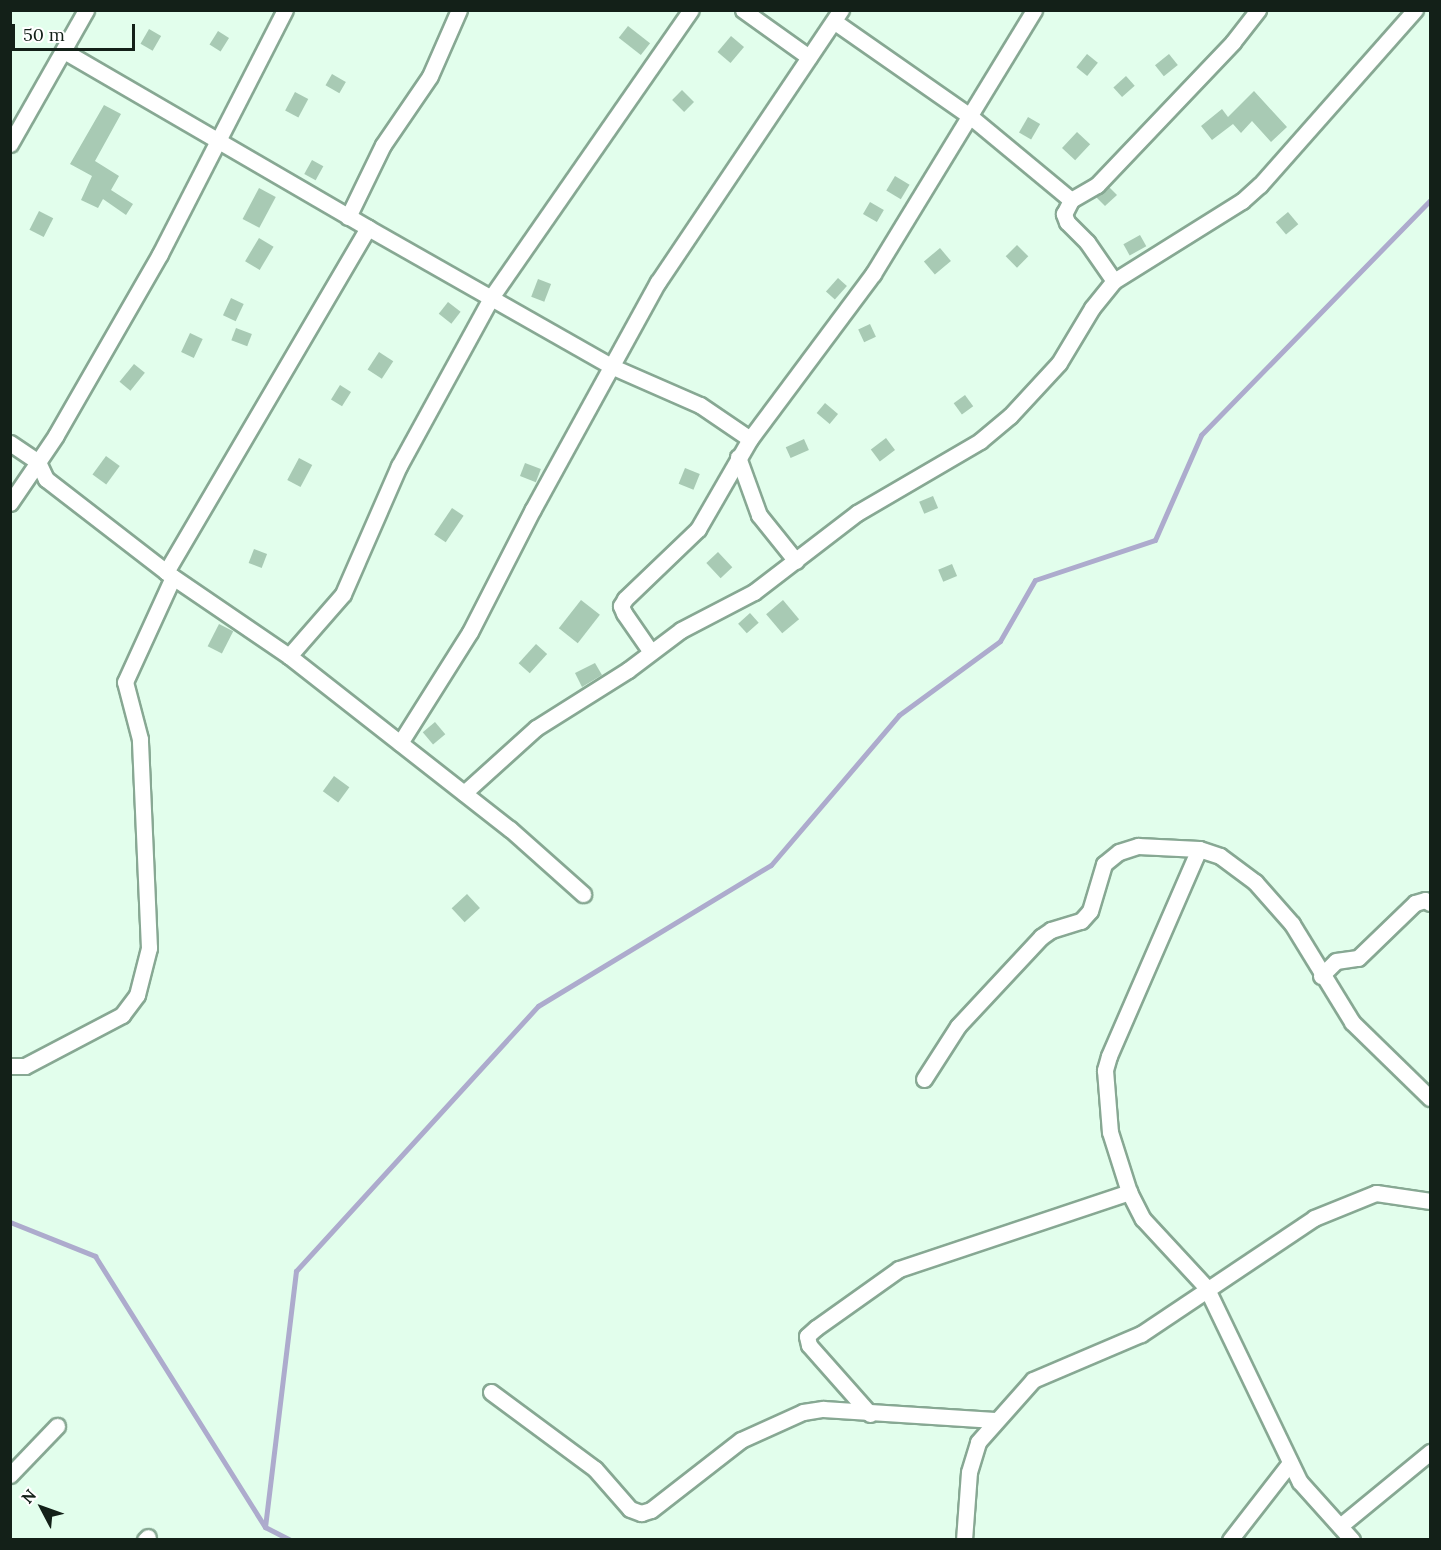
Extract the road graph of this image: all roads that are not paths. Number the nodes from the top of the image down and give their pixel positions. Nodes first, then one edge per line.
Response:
1 (86, 10) edge
2 (285, 10) edge
3 (459, 10) edge
4 (691, 10) edge
5 (743, 10) edge
6 (1034, 10) edge
7 (1258, 10) edge
8 (1415, 10) edge
9 (838, 16) edge
10 (64, 51) junction
11 (809, 57) junction
12 (971, 117) junction
13 (217, 138) junction
14 (10, 144) edge
15 (1071, 200) junction
16 (348, 217) junction
17 (368, 228) junction
18 (1114, 281) junction
19 (492, 296) junction
20 (613, 367) junction
21 (750, 439) junction
22 (10, 443) edge
23 (738, 457) junction
24 (38, 462) junction
25 (10, 503) edge
26 (796, 561) junction
27 (169, 574) junction
28 (651, 652) junction
29 (289, 656) junction
30 (400, 743) junction
31 (464, 793) junction
32 (1199, 849) junction
33 (583, 894) dead end
34 (1431, 903) edge
35 (1321, 976) junction
36 (10, 1066) edge
37 (924, 1078) dead end
38 (1431, 1098) edge
39 (1129, 1192) junction
40 (1431, 1201) edge
41 (1206, 1287) junction
42 (491, 1392) dead end
43 (870, 1414) junction
44 (994, 1420) junction
45 (57, 1426) dead end
46 (1431, 1452) edge
47 (1290, 1463) junction
48 (10, 1475) edge
49 (1340, 1526) junction
50 (964, 1539) edge
51 (1230, 1539) edge
52 (1352, 1539) edge

1 - 10 street
2 - 13 street
3 - 16 street
4 - 19 street
5 - 11 street
6 - 12 street
7 - 15 street
8 - 18 street
9 - 11 street
9 - 12 street
10 - 13 street
10 - 14 street
11 - 20 street
12 - 15 street
12 - 21 street
13 - 16 street
13 - 24 street
15 - 18 street
16 - 17 street
17 - 19 street
17 - 27 street
18 - 26 street
19 - 20 street
19 - 29 street
20 - 21 street
20 - 30 street
21 - 23 street
22 - 24 street
23 - 26 street
23 - 28 street
24 - 25 street
24 - 27 street
26 - 28 street
27 - 29 street
27 - 36 street
28 - 31 street
29 - 30 street
30 - 31 street
31 - 33 street
32 - 35 street
32 - 37 street
32 - 39 street
34 - 35 street
35 - 38 street
39 - 41 street
39 - 43 street
40 - 41 street
41 - 44 street
41 - 47 street
42 - 43 street
43 - 44 street
44 - 50 street
45 - 48 street
46 - 49 street
47 - 49 street
47 - 51 street
49 - 52 street

